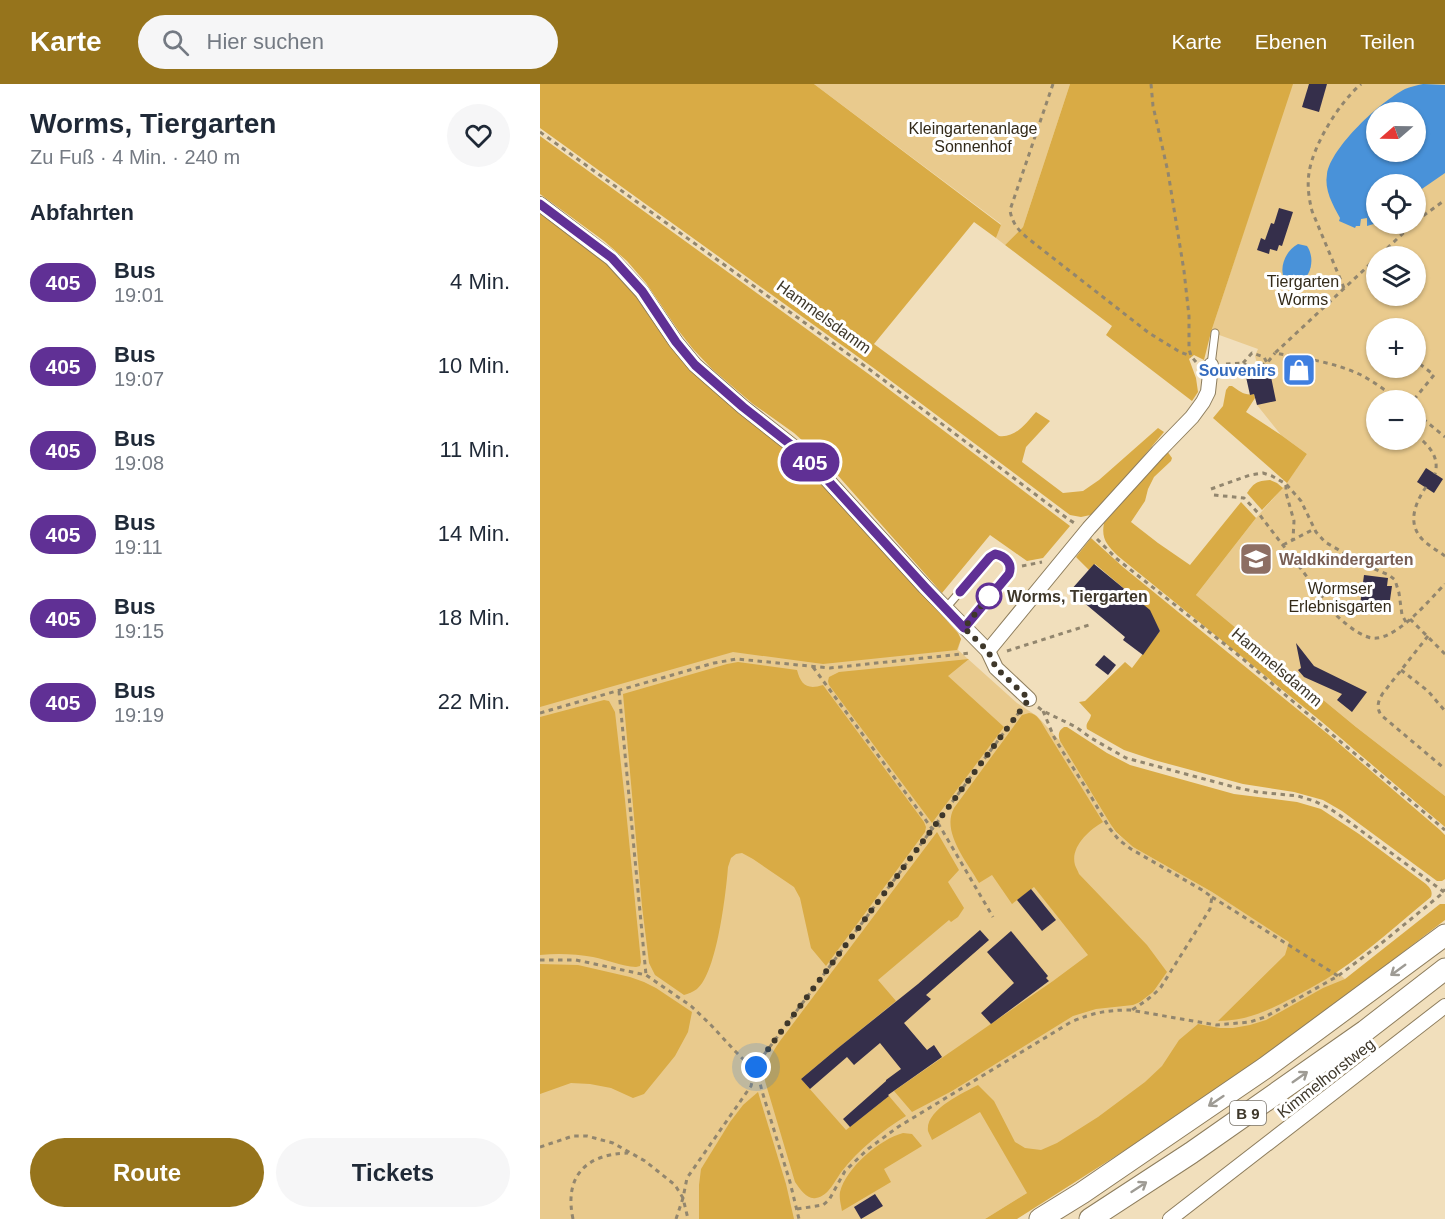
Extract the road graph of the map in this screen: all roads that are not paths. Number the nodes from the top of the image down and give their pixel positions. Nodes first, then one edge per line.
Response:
1 (540, 204) edge
2 (1215, 333) dead end
3 (1211, 365) joint
4 (945, 609) junction
5 (964, 628) junction
6 (988, 651) junction
7 (1029, 699) road end
8 (1445, 935) edge
9 (1445, 969) edge
10 (1445, 1006) edge
11 (1040, 1219) edge
12 (1090, 1219) edge
13 (1170, 1219) edge

1 - 4 street
2 - 3 lane
3 - 6 street
4 - 5 street
4 - 5 lane
5 - 6 street
6 - 7 street
8 -> 11 highway, B 9
12 -> 9 highway, B 9
10 - 13 street, Kimmelhorstweg

